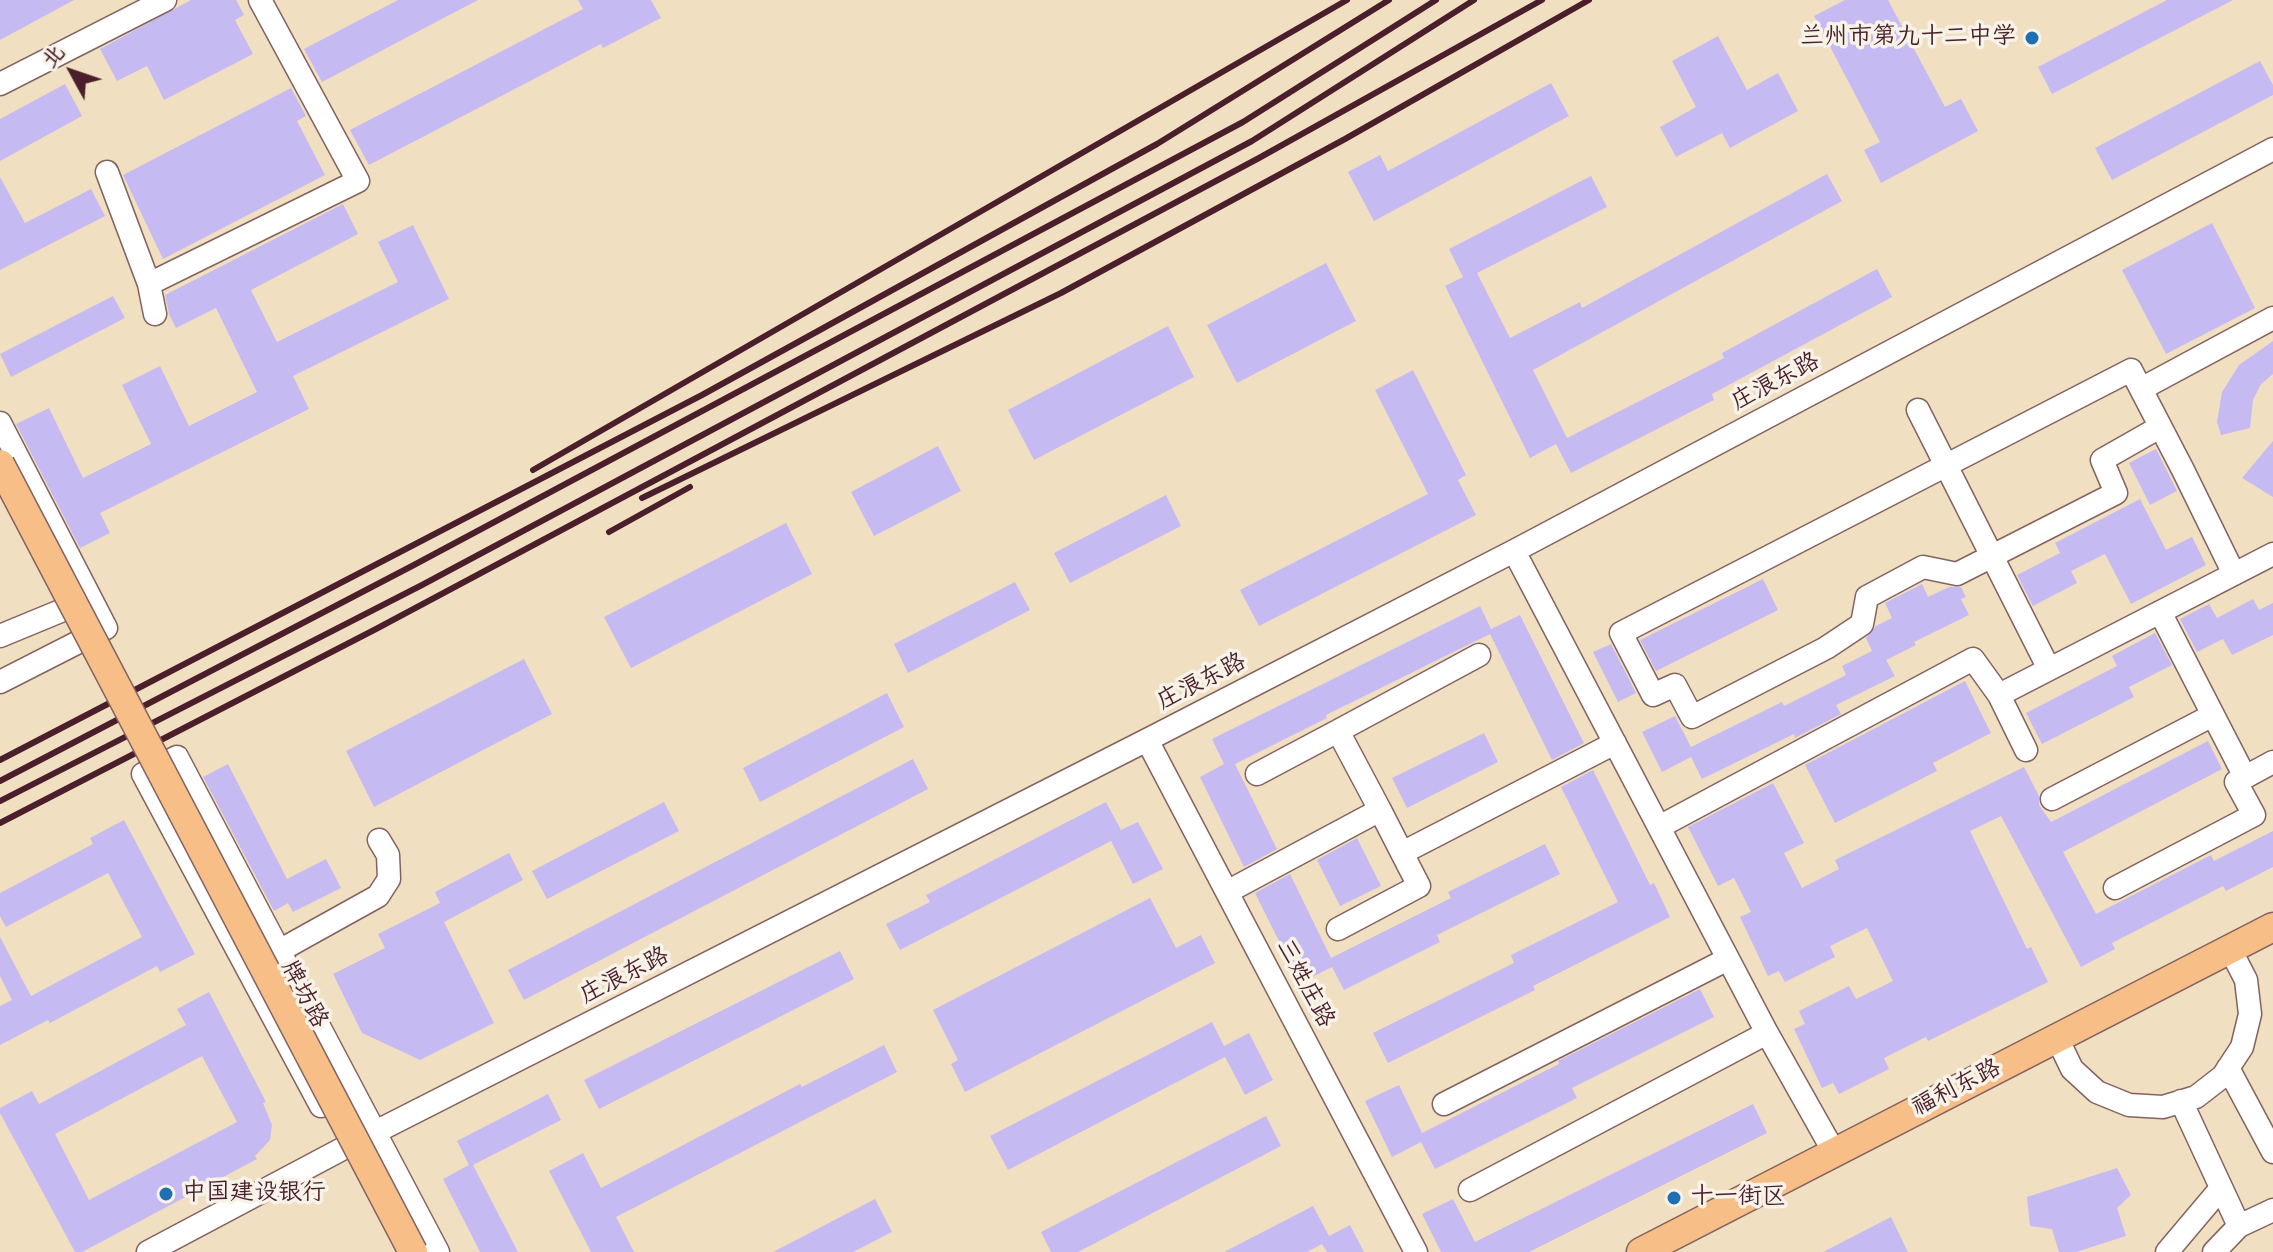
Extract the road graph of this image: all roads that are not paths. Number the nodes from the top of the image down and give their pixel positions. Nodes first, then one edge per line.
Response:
1 (165, 0) edge
2 (260, 0) edge
3 (0, 84) edge
4 (2273, 149) edge
5 (107, 172) dead end
6 (149, 284) junction
7 (155, 314) dead end
8 (2273, 318) edge
9 (2141, 389) junction
10 (1918, 410) dead end
11 (0, 423) edge
12 (2160, 427) junction
13 (0, 464) edge
14 (1946, 465) junction
15 (0, 494) edge
16 (1514, 551) junction
17 (2273, 554) edge
18 (1992, 557) junction
19 (2234, 574) junction
20 (63, 610) junction
21 (2160, 612) junction
22 (0, 636) edge
23 (85, 639) junction
24 (1479, 655) dead end
25 (2049, 669) junction
26 (0, 682) edge
27 (1999, 695) junction
28 (2213, 715) junction
29 (1338, 731) junction
30 (1147, 740) junction
31 (1615, 743) junction
32 (2026, 750) dead end
33 (155, 761) junction
34 (2273, 762) edge
35 (1257, 774) dead end
36 (2245, 777) junction
37 (2052, 799) dead end
38 (1380, 810) junction
39 (1659, 827) junction
40 (379, 840) dead end
41 (1402, 853) junction
42 (2115, 888) dead end
43 (1227, 892) junction
44 (2273, 927) edge
45 (1338, 929) dead end
46 (2230, 949) junction
47 (279, 951) junction
48 (1728, 959) junction
49 (1767, 1033) junction
50 (2057, 1038) junction
51 (2228, 1068) junction
52 (2181, 1101) junction
53 (1444, 1104) dead end
54 (358, 1142) junction
55 (1834, 1152) junction
56 (2273, 1152) edge
57 (2221, 1188) junction
58 (1470, 1190) dead end
59 (2273, 1210) edge
60 (2239, 1226) junction
61 (148, 1252) edge
62 (397, 1252) edge
63 (413, 1252) edge
64 (438, 1252) edge
65 (1416, 1252) edge
66 (1641, 1252) edge
67 (2167, 1252) edge
68 (2214, 1252) edge

1 - 3 street
2 - 6 street
4 - 16 street, 庄浪东路
5 - 6 street
6 - 7 street
8 - 9 street
9 - 12 street
9 - 14 street
10 - 14 street
11 - 23 street
12 - 18 street
12 - 19 street
13 - 23 street
13 - 33 main road, 牌坊路, bridge
14 - 18 street
14 - 18 street
15 - 20 street
16 - 30 street, 庄浪东路
16 - 31 street
17 - 19 street
18 - 25 street
19 - 21 street
20 - 22 street
20 - 23 street
21 - 25 street
21 - 28 street
23 - 26 street
24 - 29 street
25 - 27 street
27 - 32 street
27 - 39 street
28 - 36 street
28 - 37 street
29 - 35 street
29 - 38 street
30 - 43 street, 三姓庄路
30 - 54 street, 庄浪东路
31 - 39 street
31 - 41 street
33 - 47 street, 牌坊路
33 - 54 street, 牌坊路
33 - 63 main road, 牌坊路, bridge
34 - 36 street
36 - 42 street
38 - 41 street
38 - 43 street
39 - 48 street
40 - 47 street
41 - 45 street
43 - 65 street, 三姓庄路
44 - 46 main road, 福利东路
46 - 50 main road, 福利东路
46 - 51 street
47 - 54 street, 牌坊路
48 - 49 street
48 - 53 street
49 - 55 street
49 - 58 street
50 - 52 street
50 - 55 main road, 福利东路
51 - 52 street
51 - 56 street
52 - 57 street
54 - 61 street, 庄浪东路
54 - 62 street, 牌坊路
54 - 64 street, 牌坊路
55 - 66 main road, 福利东路
57 - 60 street
57 - 67 street
59 - 60 street
60 - 68 street

